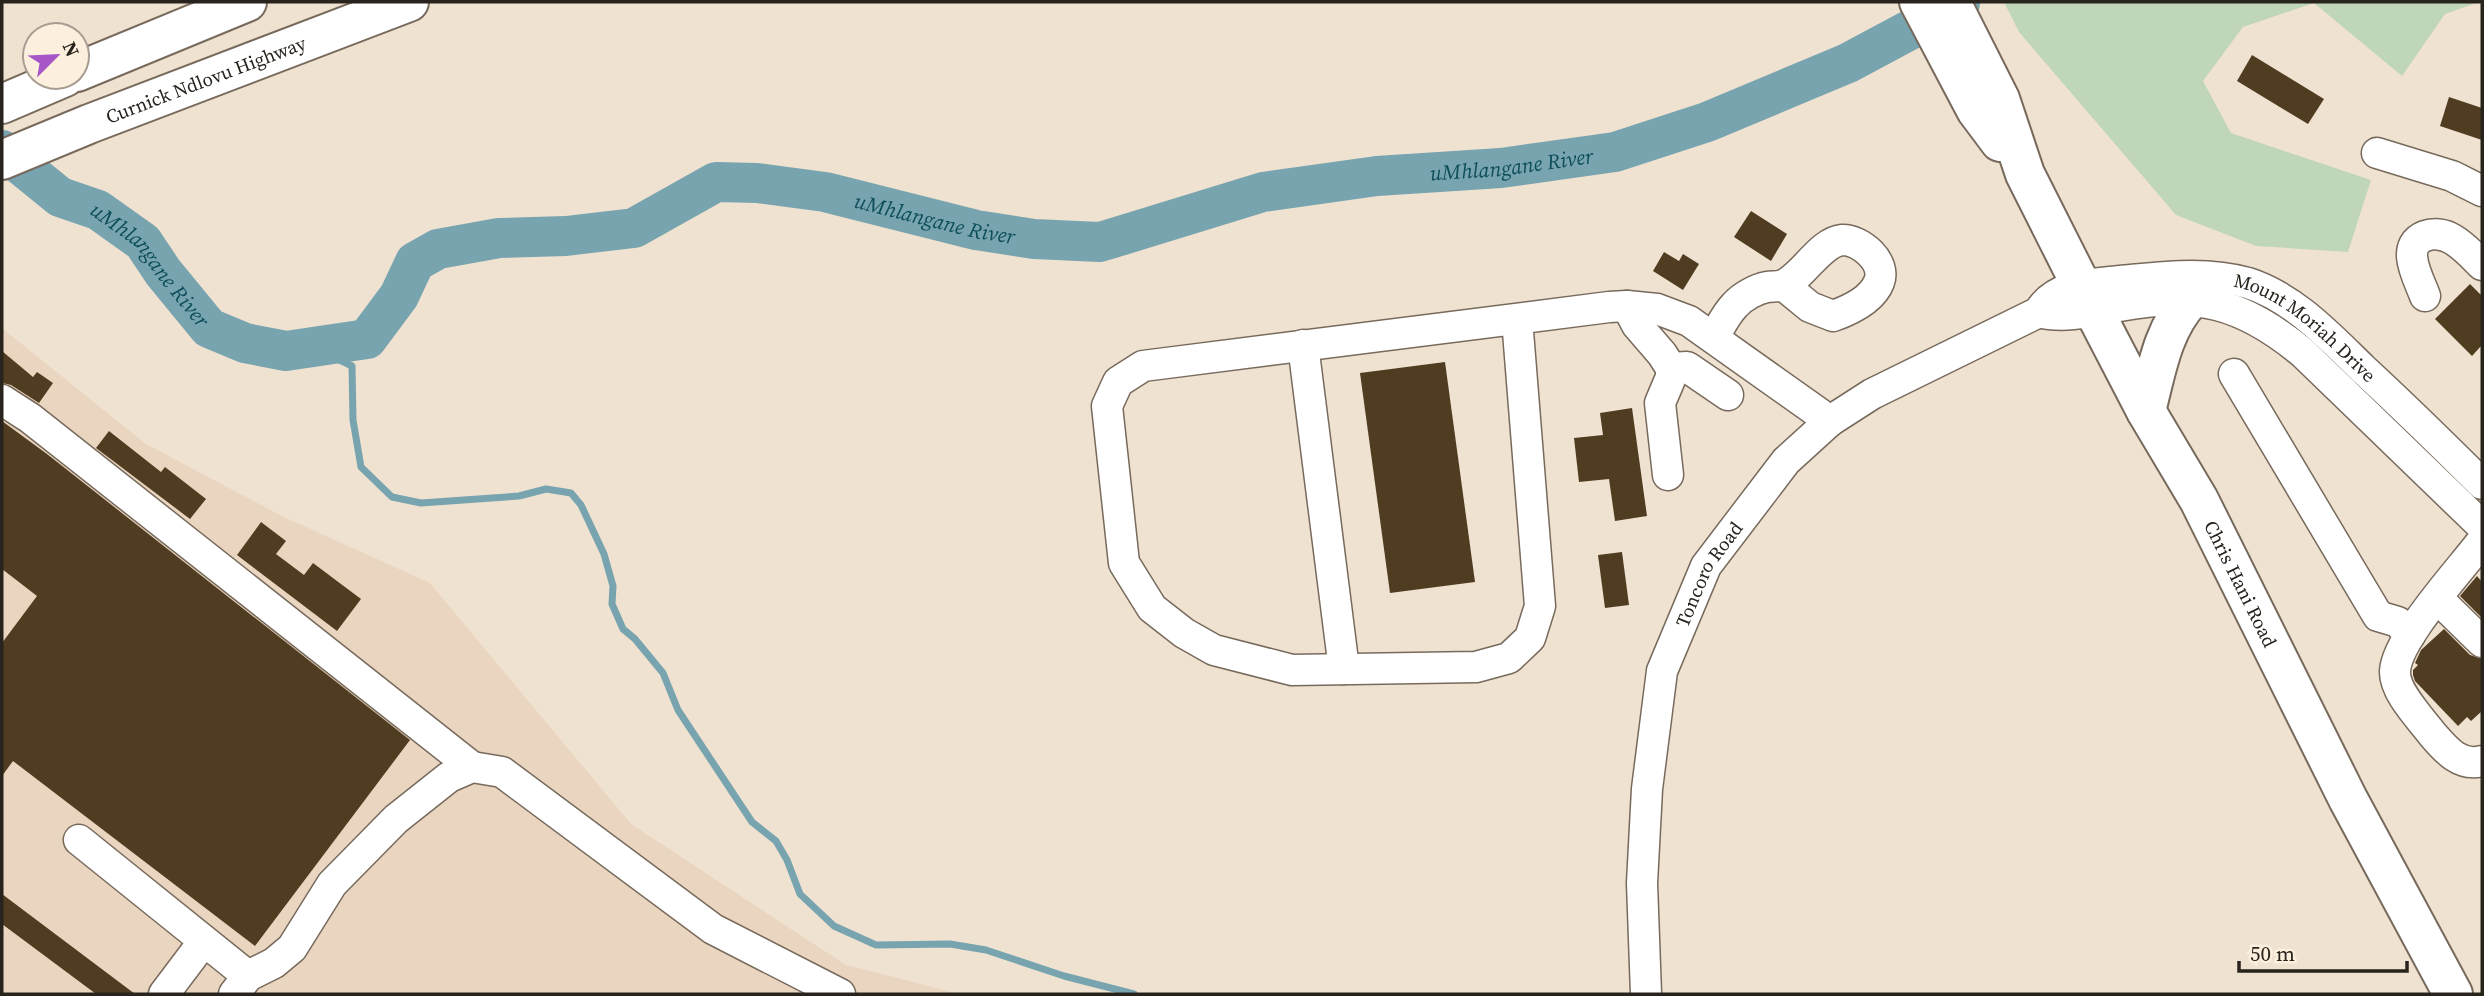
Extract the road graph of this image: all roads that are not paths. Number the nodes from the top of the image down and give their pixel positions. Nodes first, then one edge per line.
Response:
1 (230, 2) edge
2 (247, 2) edge
3 (409, 2) edge
4 (1919, 2) edge
5 (1951, 2) edge
6 (187, 26) junction
7 (91, 66) edge
8 (32, 91) edge
9 (2, 104) edge
10 (1988, 104) junction
11 (2377, 153) dead end
12 (2, 160) edge
13 (2482, 191) edge
14 (2482, 265) edge
15 (1783, 285) dead end
16 (2425, 296) dead end
17 (2088, 298) junction
18 (2190, 300) junction
19 (1627, 306) junction
20 (1517, 319) junction
21 (1714, 337) junction
22 (1303, 345) junction
23 (1671, 368) junction
24 (2234, 374) dead end
25 (1728, 395) dead end
26 (2, 400) edge
27 (2146, 411) junction
28 (1830, 421) junction
29 (1668, 475) dead end
30 (2482, 484) edge
31 (2482, 526) edge
32 (2478, 557) edge
33 (2438, 598) junction
34 (2410, 635) junction
35 (2482, 642) edge
36 (1344, 669) junction
37 (2482, 761) edge
38 (472, 767) junction
39 (79, 840) dead end
40 (204, 941) junction
41 (241, 985) edge
42 (828, 992) edge
43 (164, 994) edge
44 (1646, 994) edge
45 (2454, 994) edge

1 - 6 main road
2 - 6 main road
3 - 12 main road, Curnick Ndlovu Highway
4 - 10 main road, Chris Hani Road
5 - 10 main road, Chris Hani Road
6 - 7 main road
8 - 9 main road
10 - 17 main road, Chris Hani Road
11 - 13 street
14 - 16 street
15 - 21 street
17 - 18 street, Mount Moriah Drive
17 - 27 main road, Chris Hani Road
17 - 28 street, Toncoro Road
17 - 30 street, Mount Moriah Drive
18 - 27 main road
18 - 31 street, Mount Moriah Drive
19 - 20 street
19 - 21 street
19 - 23 street
20 - 22 street
20 - 36 street
21 - 28 street
22 - 36 street
22 - 36 street
23 - 25 street
23 - 29 street
24 - 34 street
26 - 38 street
27 - 45 main road, Chris Hani Road
28 - 44 street, Toncoro Road
32 - 33 street
33 - 34 street
33 - 35 street
34 - 37 street
38 - 41 street
38 - 42 street
39 - 40 street
40 - 41 street
40 - 43 street

